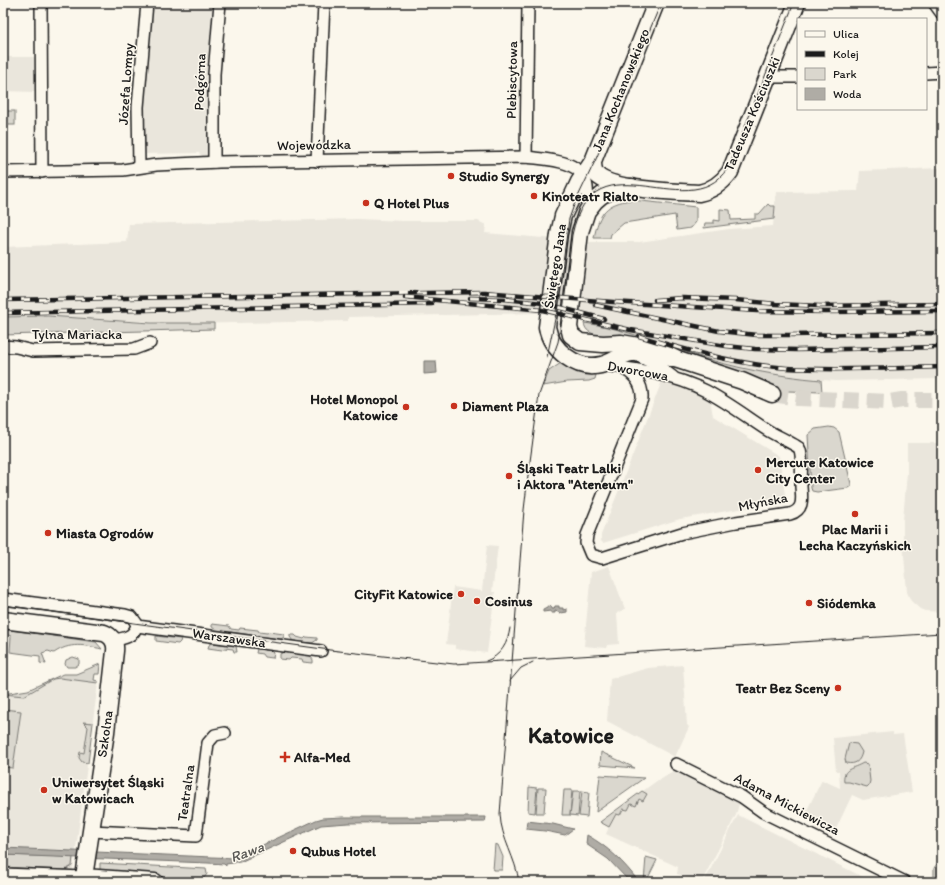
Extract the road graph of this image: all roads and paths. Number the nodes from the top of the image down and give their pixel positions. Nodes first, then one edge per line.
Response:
1 (41, 3) edge
2 (147, 3) edge
3 (220, 3) edge
4 (324, 3) edge
5 (528, 3) edge
6 (656, 3) edge
7 (797, 3) edge
8 (934, 3) edge
9 (942, 14) edge
10 (942, 72) edge
11 (927, 73) edge
12 (768, 77) junction
13 (797, 77) edge
14 (526, 157) junction
15 (317, 161) junction
16 (593, 161) junction
17 (214, 162) junction
18 (139, 167) junction
19 (3, 172) edge
20 (42, 172) junction
21 (583, 175) junction
22 (632, 187) junction
23 (587, 211) junction
24 (150, 343) dead end
25 (585, 343) joint
26 (603, 344) junction
27 (3, 346) edge
28 (631, 353) junction
29 (566, 356) joint
30 (675, 359) junction
31 (603, 365) junction
32 (620, 368) junction
33 (675, 379) junction
34 (772, 394) tunnel mouth
35 (3, 598) edge
36 (3, 620) edge
37 (137, 626) junction
38 (112, 640) junction
39 (320, 651) dead end
40 (225, 733) dead end
41 (676, 764) dead end
42 (90, 837) junction
43 (85, 871) junction
44 (3, 874) edge
45 (155, 882) edge
46 (905, 882) edge

1 - 20 street
2 - 18 street, Józefa Lompy
3 - 17 street, Podgórna
4 - 15 street
5 - 14 street, Plebiscytowa
6 - 16 street, Jana Kochanowskiego
7 - 12 street, Tadeusza Kościuszki
8 - 9 street
10 - 11 street
12 - 13 street
12 - 22 street, Tadeusza Kościuszki
14 - 15 street, Wojewódzka
14 - 21 street, Wojewódzka
15 - 17 street, Wojewódzka
16 - 21 street, Jana Kochanowskiego
16 - 22 street, Tadeusza Kościuszki
17 - 18 street, Wojewódzka
18 - 20 street, Wojewódzka
19 - 20 street, Wojewódzka
21 - 23 street
21 - 29 street, Świętego Jana
22 - 23 street, Tadeusza Kościuszki
23 - 25 street, Świętego Jana
24 - 27 street, Tylna Mariacka
25 - 26 street, Dworcowa
26 - 28 street, Dworcowa
26 - 30 street, Dworcowa
28 - 30 street, Dworcowa
28 - 31 street, Dworcowa
28 - 33 street, Dworcowa
29 - 31 street, Dworcowa
30 - 34 street, Dworcowa
31 - 32 street, Dworcowa
32 - 33 street, Dworcowa
32 - 33 street, Młyńska
35 - 37 street
36 - 38 street
37 - 38 street
37 - 39 street, Warszawska
38 - 42 street, Szkolna
40 - 42 street, Teatralna
41 - 46 street, Adama Mickiewicza
42 - 43 street, Szkolna
43 - 44 street
43 - 45 street

